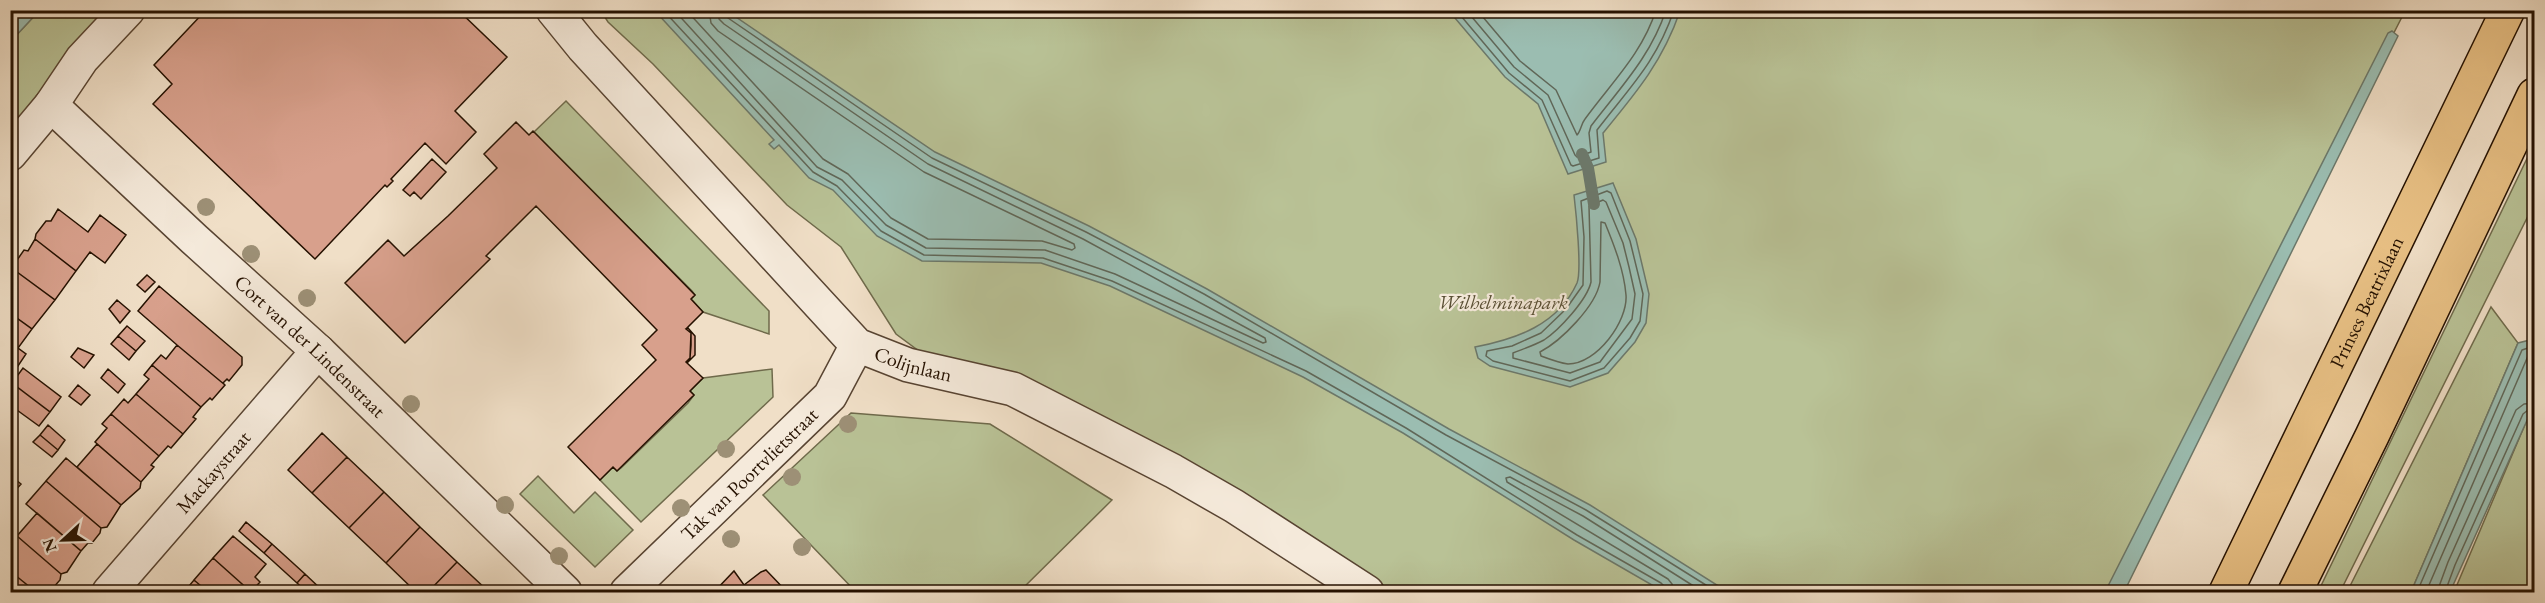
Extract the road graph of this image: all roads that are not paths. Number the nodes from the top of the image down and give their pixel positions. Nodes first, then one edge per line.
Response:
1 (128, 10) edge
2 (553, 10) edge
3 (2508, 10) edge
4 (2535, 94) edge
5 (51, 105) junction
6 (10, 154) edge
7 (857, 345) junction
8 (318, 351) junction
9 (109, 592) edge
10 (565, 592) edge
11 (627, 592) edge
12 (1367, 592) edge
13 (2226, 592) edge
14 (2295, 592) edge

1 - 5 street
2 - 7 street, Colijnlaan
3 - 13 main road, Prinses Beatrixlaan
4 - 14 main road
5 - 6 street
5 - 8 street, Cort van der Lindenstraat
7 - 11 street, Tak van Poortvlietstraat
7 - 12 street, Colijnlaan
8 - 9 street, Mackaystraat
8 - 10 street, Cort van der Lindenstraat

